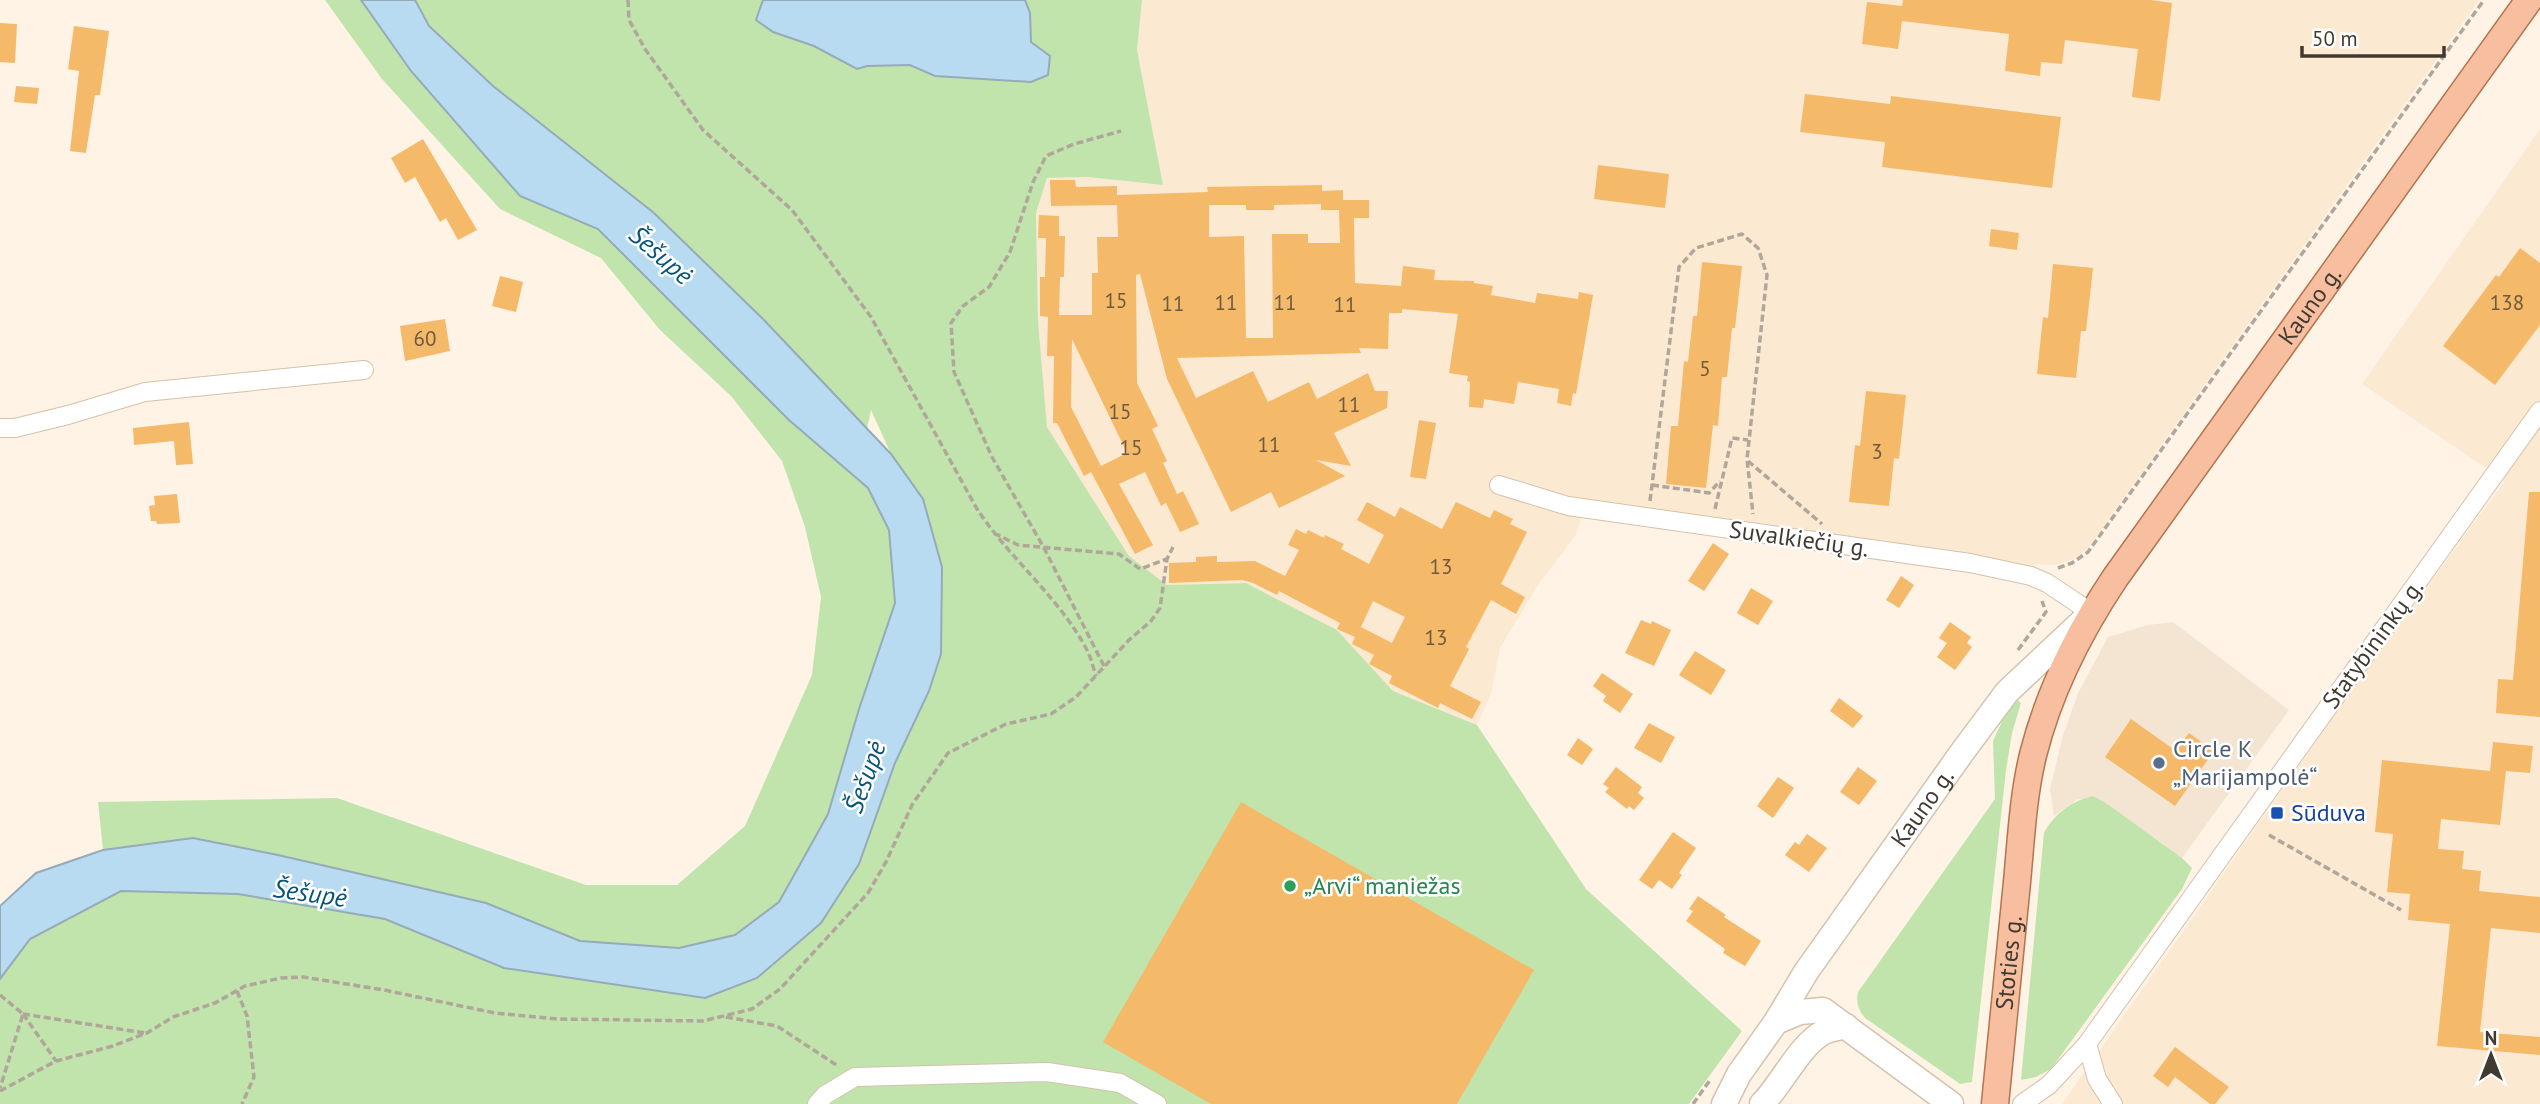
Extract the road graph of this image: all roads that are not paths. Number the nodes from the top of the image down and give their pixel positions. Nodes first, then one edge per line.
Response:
1 (2529, 0) edge
2 (364, 370) dead end
3 (2540, 411) edge
4 (0, 428) edge
5 (1499, 485) dead end
6 (2092, 612) junction
7 (2023, 821) joint
8 (1776, 1022) junction
9 (1846, 1026) junction
10 (2087, 1044) junction
11 (817, 1104) edge
12 (1157, 1104) edge
13 (1724, 1104) edge
14 (1762, 1104) edge
15 (1951, 1104) edge
16 (1995, 1104) edge
17 (2022, 1104) edge
18 (2113, 1104) edge

1 - 6 main road, Kauno g.
2 - 4 street
3 - 10 street, Statybininkų g.
5 - 6 street, Suvalkiečių g.
6 - 7 main road, Kauno g.
6 - 8 main road, Kauno g.
7 - 16 main road, Stoties g.
8 - 9 main road
8 - 13 main road, Kauno g.
9 - 14 main road
9 - 15 main road
10 - 17 street, Statybininkų g.
10 - 18 street
11 - 12 street

